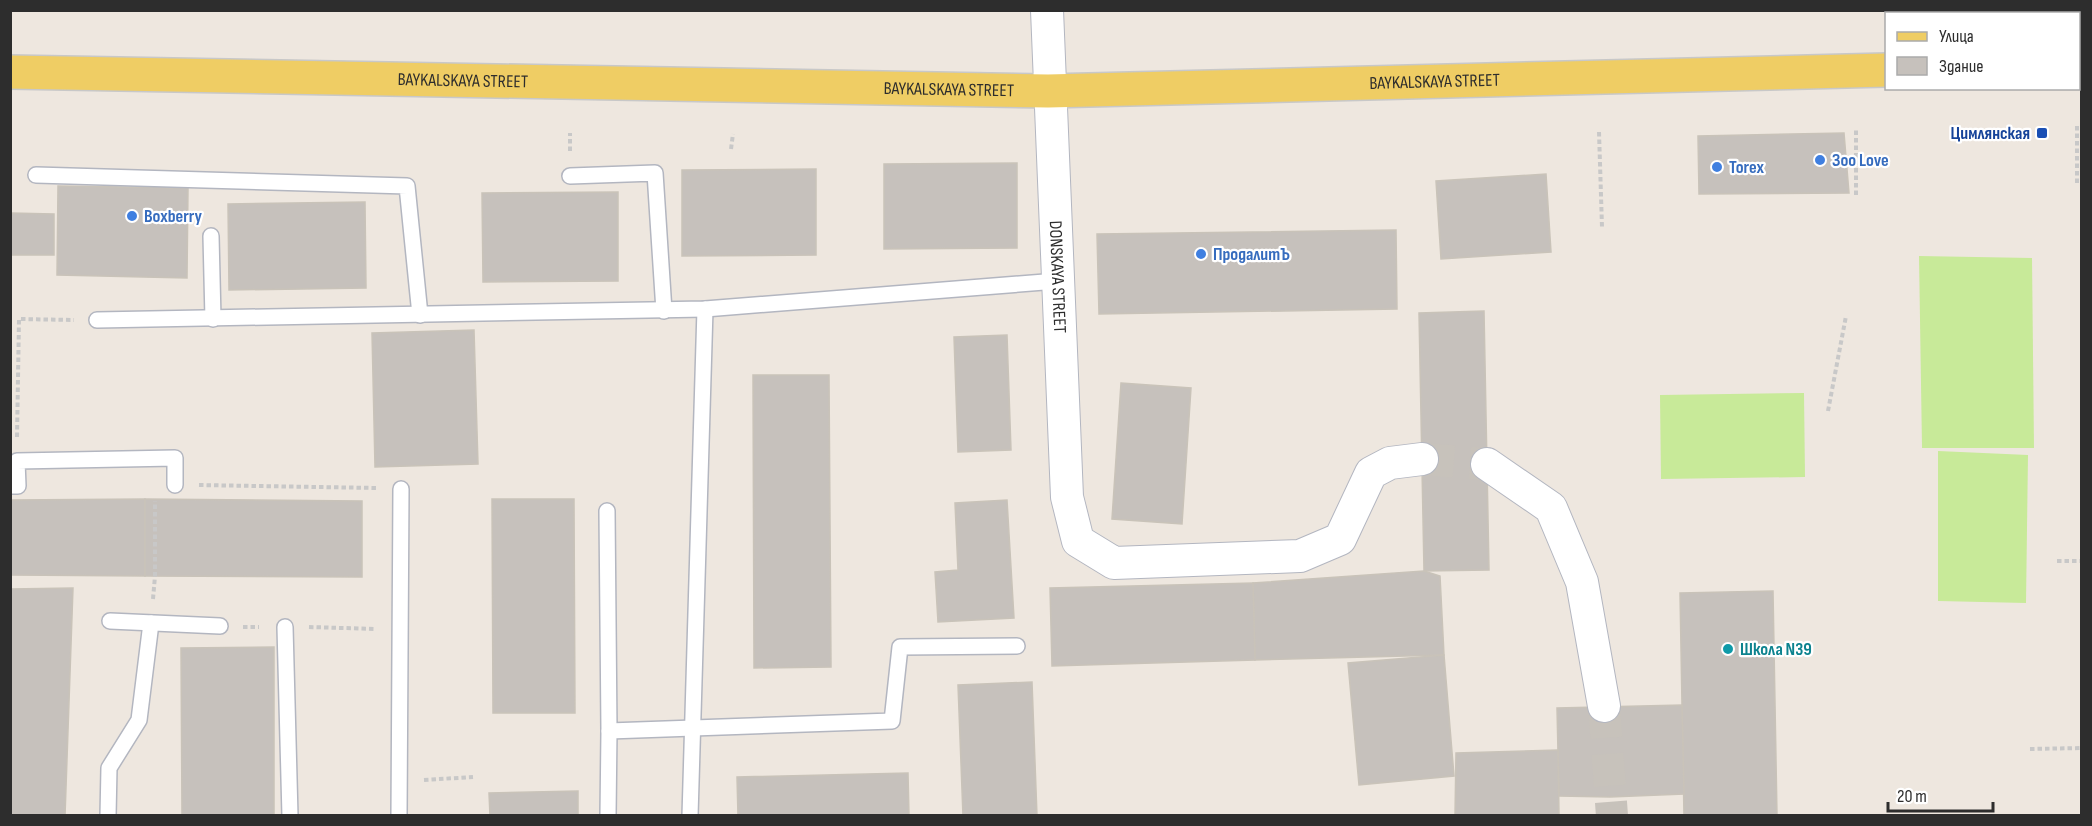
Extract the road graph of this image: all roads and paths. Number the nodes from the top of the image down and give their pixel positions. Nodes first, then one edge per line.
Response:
1 (1047, 10) edge
2 (1885, 70) edge
3 (10, 72) edge
4 (1048, 91) junction
5 (2077, 125) dead end
6 (1856, 129) dead end
7 (1599, 132) dead end
8 (733, 134) dead end
9 (731, 149) dead end
10 (36, 175) dead end
11 (570, 176) dead end
12 (2077, 183) dead end
13 (1856, 195) dead end
14 (1602, 227) dead end
15 (211, 236) dead end
16 (1057, 281) junction
17 (705, 309) junction
18 (664, 310) junction
19 (420, 315) junction
20 (1846, 316) dead end
21 (213, 319) junction
22 (97, 320) joint
23 (1828, 411) dead end
24 (1422, 459) tunnel mouth
25 (17, 461) junction
26 (1487, 464) tunnel mouth
27 (175, 484) junction
28 (10, 486) edge
29 (401, 489) joint
30 (607, 511) dead end
31 (2057, 561) dead end
32 (2082, 561) edge
33 (110, 621) dead end
34 (151, 623) junction
35 (220, 626) dead end
36 (285, 627) dead end
37 (1017, 646) dead end
38 (1604, 706) tunnel mouth
39 (692, 729) junction
40 (609, 731) junction
41 (2082, 748) edge
42 (2030, 749) dead end
43 (473, 777) dead end
44 (400, 782) junction
45 (108, 816) edge
46 (290, 816) edge
47 (399, 816) edge
48 (608, 816) edge
49 (690, 816) edge

1 - 4 street, DONSKAYA STREET
2 - 4 main road, BAYKALSKAYA STREET
3 - 4 main road, BAYKALSKAYA STREET
4 - 16 street, DONSKAYA STREET
5 - 12 path
6 - 13 path
7 - 14 path
8 - 9 path
10 - 19 lane
11 - 18 lane
15 - 21 lane
16 - 17 lane
16 - 24 street, DONSKAYA STREET
17 - 18 lane
17 - 39 lane
18 - 19 lane
19 - 21 lane
20 - 23 path
21 - 22 lane
22 - 25 path
25 - 27 lane
25 - 28 lane
26 - 38 street
27 - 29 path
27 - 34 path
29 - 44 lane
30 - 40 lane
31 - 32 path
33 - 34 lane
34 - 35 lane
34 - 45 lane
36 - 46 lane
37 - 39 lane
39 - 40 lane
39 - 49 lane
40 - 48 lane
41 - 42 path
43 - 44 path
44 - 47 lane

